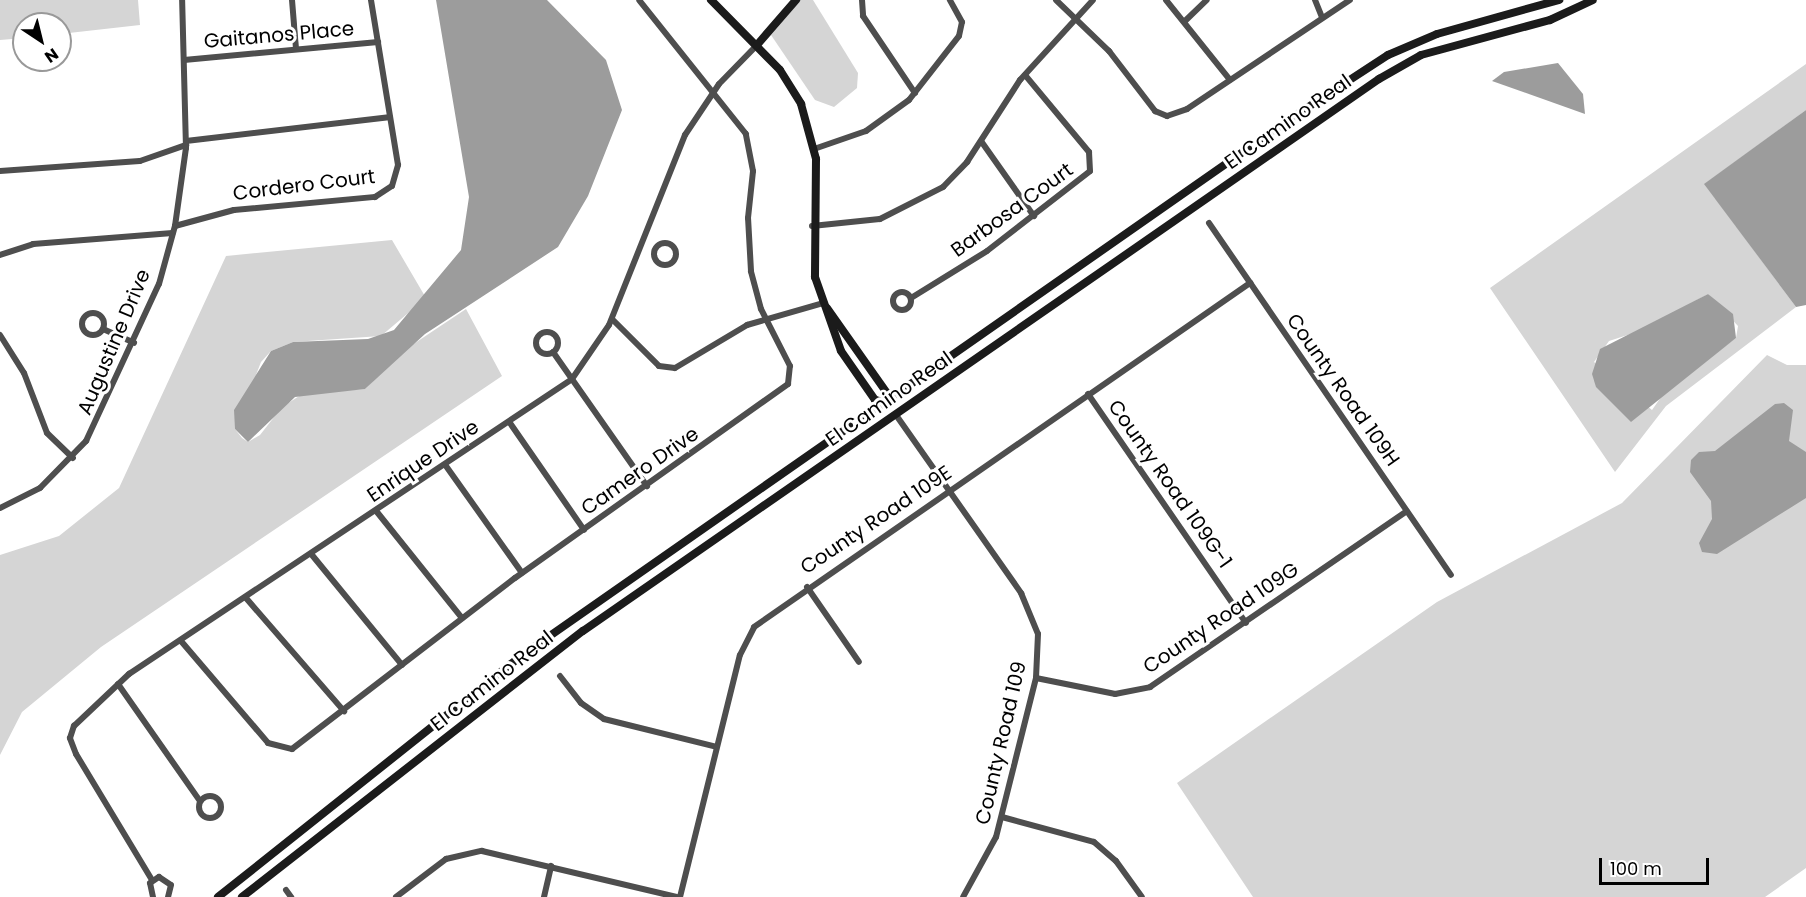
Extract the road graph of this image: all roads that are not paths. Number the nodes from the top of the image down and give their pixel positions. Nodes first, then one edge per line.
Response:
1 (182, 0) edge
2 (292, 0) edge
3 (371, 0) edge
4 (639, 0) edge
5 (711, 0) edge
6 (794, 0) edge
7 (862, 0) edge
8 (950, 0) edge
9 (1056, 0) edge
10 (1093, 0) edge
11 (1166, 0) edge
12 (1207, 0) edge
13 (1315, 0) edge
14 (1350, 0) edge
15 (1559, 0) edge
16 (1593, 0) edge
17 (1322, 17) junction
18 (1078, 20) junction
19 (1185, 21) junction
20 (378, 42) junction
21 (757, 45) junction
22 (296, 50) junction
23 (184, 60) junction
24 (1025, 75) junction
25 (1230, 80) junction
26 (714, 91) junction
27 (915, 93) junction
28 (389, 117) junction
29 (981, 141) junction
30 (186, 143) junction
31 (814, 149) junction
32 (0, 171) edge
33 (1034, 216) junction
34 (1209, 223) dead end
35 (812, 226) junction
36 (174, 230) junction
37 (640, 246) junction
38 (654, 250) dead end
39 (0, 255) edge
40 (1250, 283) junction
41 (911, 298) dead end
42 (823, 303) junction
43 (612, 319) junction
44 (767, 322) junction
45 (103, 329) dead end
46 (0, 335) edge
47 (134, 343) junction
48 (553, 352) dead end
49 (572, 379) junction
50 (1088, 394) junction
51 (887, 403) junction
52 (896, 415) junction
53 (510, 423) junction
54 (73, 458) junction
55 (446, 466) junction
56 (647, 486) junction
57 (950, 490) junction
58 (0, 508) edge
59 (1407, 511) junction
60 (377, 512) junction
61 (584, 530) junction
62 (312, 555) junction
63 (522, 573) junction
64 (1451, 575) dead end
65 (807, 587) junction
66 (246, 598) junction
67 (462, 618) junction
68 (1246, 623) junction
69 (181, 640) junction
70 (859, 662) dead end
71 (402, 665) junction
72 (560, 676) dead end
73 (1036, 678) junction
74 (118, 684) junction
75 (344, 711) junction
76 (717, 747) junction
77 (200, 801) dead end
78 (1002, 817) junction
79 (551, 866) junction
80 (152, 880) junction
81 (286, 890) dead end
82 (153, 897) edge
83 (168, 897) edge
84 (218, 897) edge
85 (242, 897) edge
86 (291, 897) edge
87 (396, 897) edge
88 (544, 897) edge
89 (679, 897) edge
90 (963, 897) edge
91 (1142, 897) edge

1 - 23 street, Augustine Drive
2 - 22 street
3 - 20 street, Cordero Court
4 - 26 street, Camero Drive
5 - 21 main road
6 - 21 main road, Enrique Drive
7 - 27 street
8 - 27 street
9 - 18 street
10 - 18 street
11 - 19 street
12 - 19 street
13 - 17 street
14 - 17 street
15 - 51 main road, El Camino Real
16 - 52 main road, El Camino Real
17 - 25 street
18 - 24 street
18 - 25 street
19 - 25 street
20 - 22 street, Gaitanos Place
20 - 28 street, Cordero Court
21 - 26 street, Enrique Drive
21 - 31 main road
22 - 23 street, Gaitanos Place
23 - 30 street, Augustine Drive
24 - 29 street
24 - 33 street, Barbosa Court
26 - 37 street, Enrique Drive
26 - 44 street, Camero Drive
27 - 31 street
28 - 30 street
28 - 36 street, Cordero Court
29 - 33 street
29 - 35 street
30 - 32 street
30 - 36 street, Augustine Drive
31 - 35 main road
33 - 41 street, Barbosa Court
34 - 40 street, County Road 109H
35 - 42 main road
36 - 39 street, Cordero Court
36 - 47 street, Augustine Drive
37 - 38 street
37 - 43 street, Enrique Drive
40 - 50 street, County Road 109E
40 - 59 street, County Road 109H
42 - 44 street
42 - 51 main road
42 - 51 main road
43 - 44 street
43 - 49 street, Enrique Drive
44 - 56 street, Camero Drive
45 - 47 street
46 - 54 street
47 - 54 street, Augustine Drive
48 - 49 street
49 - 53 street, Enrique Drive
49 - 56 street
50 - 57 street, County Road 109E
50 - 68 street, County Road 109G-1
51 - 52 main road
51 - 84 main road, El Camino Real
52 - 57 street, County Road 109
52 - 85 main road, El Camino Real
53 - 55 street, Enrique Drive
53 - 61 street
54 - 58 street, Augustine Drive
55 - 60 street, Enrique Drive
55 - 63 street
56 - 61 street, Camero Drive
57 - 65 street, County Road 109E
57 - 73 street, County Road 109
59 - 64 street, County Road 109H
59 - 68 street, County Road 109G
60 - 62 street, Enrique Drive
60 - 67 street
61 - 63 street, Camero Drive
62 - 66 street, Enrique Drive
62 - 71 street
63 - 67 street, Camero Drive
65 - 70 street
65 - 76 street, County Road 109E
66 - 69 street, Enrique Drive
66 - 75 street
67 - 71 street, Camero Drive
68 - 73 street, County Road 109G
69 - 74 street, Enrique Drive
69 - 75 street, Camero Drive
71 - 75 street, Camero Drive
72 - 76 street
73 - 78 street, County Road 109
74 - 77 street
74 - 80 street, Enrique Drive
76 - 89 street, County Road 109E
78 - 90 street, County Road 109
78 - 91 street
79 - 87 street
79 - 88 street
79 - 89 street
80 - 82 street
80 - 83 street, Enrique Drive
81 - 86 street

